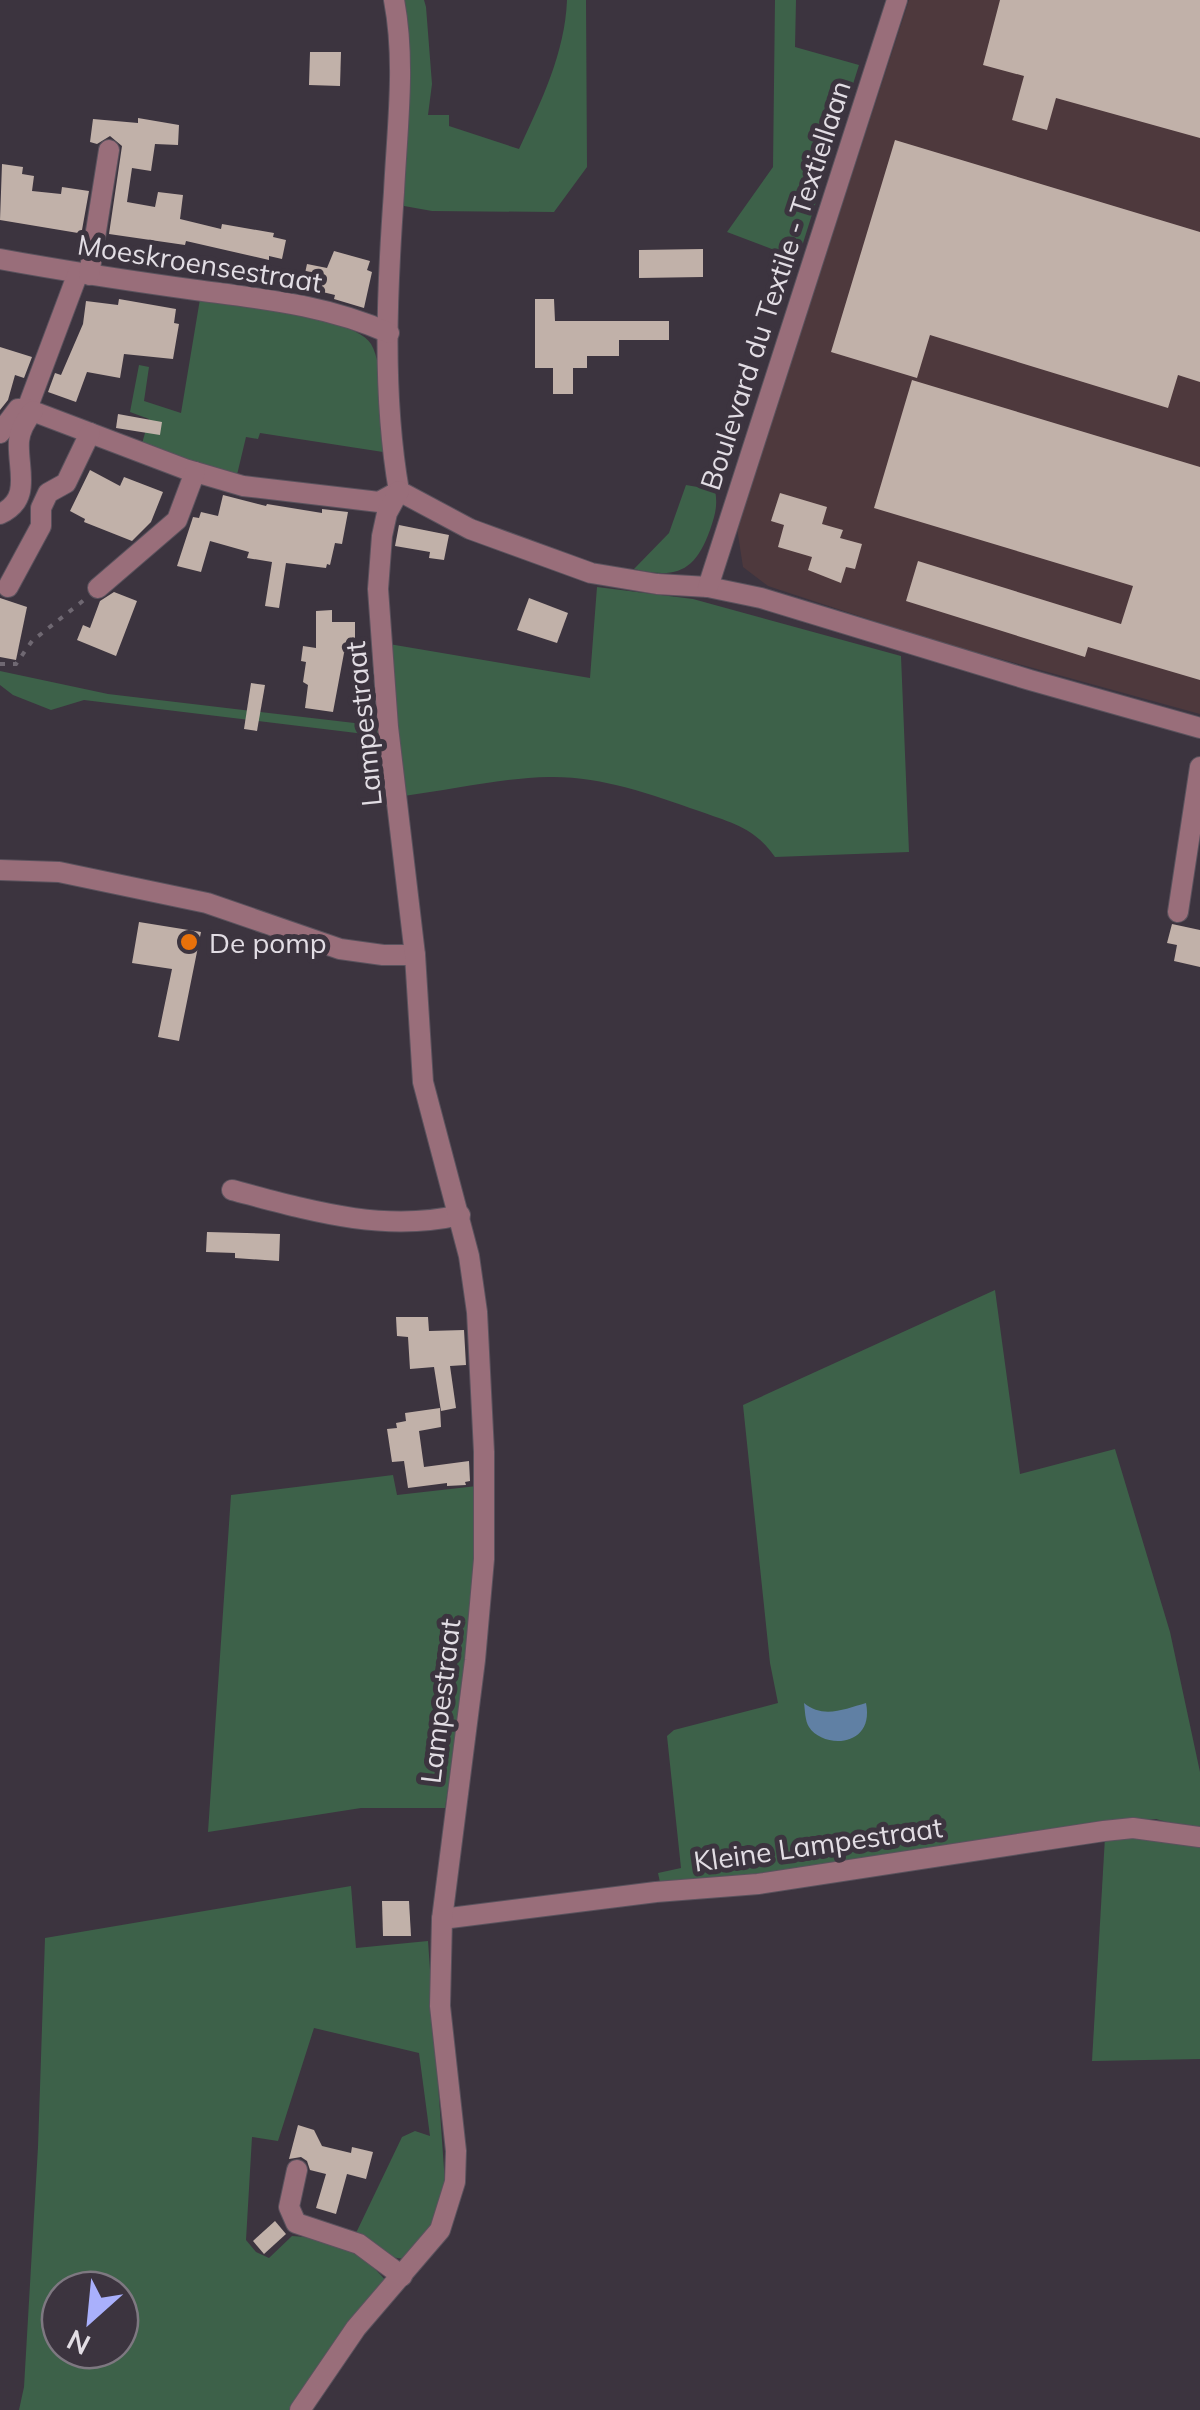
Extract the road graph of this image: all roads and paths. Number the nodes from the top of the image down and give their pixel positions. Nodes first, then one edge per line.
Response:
1 (394, 0) edge
2 (897, 0) edge
3 (109, 150) dead end
4 (0, 259) edge
5 (84, 274) junction
6 (389, 333) junction
7 (30, 410) junction
8 (0, 433) edge
9 (90, 433) junction
10 (195, 472) junction
11 (399, 491) junction
12 (0, 514) edge
13 (708, 586) junction
14 (8, 587) dead end
15 (98, 588) joint
16 (0, 664) edge
17 (1200, 728) edge
18 (1200, 767) edge
19 (0, 870) edge
20 (1178, 912) dead end
21 (415, 955) junction
22 (232, 1190) dead end
23 (460, 1216) junction
24 (1200, 1837) edge
25 (442, 1919) junction
26 (297, 2170) dead end
27 (402, 2276) junction
28 (300, 2410) edge

1 - 6 street
2 - 13 street, Boulevard du Textile - Textiellaan
3 - 5 street
4 - 5 street, Moeskroensestraat
5 - 6 street, Moeskroensestraat
5 - 7 street
6 - 11 street
7 - 8 street
7 - 9 street
7 - 12 street
9 - 10 street
9 - 14 street
10 - 11 street
10 - 15 street
11 - 13 street
11 - 21 street, Lampestraat
13 - 17 street
15 - 16 path
18 - 20 street
19 - 21 street
21 - 23 street, Lampestraat
22 - 23 street
23 - 25 street, Lampestraat
24 - 25 street, Kleine Lampestraat
25 - 27 street, Lampestraat
26 - 27 street
27 - 28 street, Lampestraat

